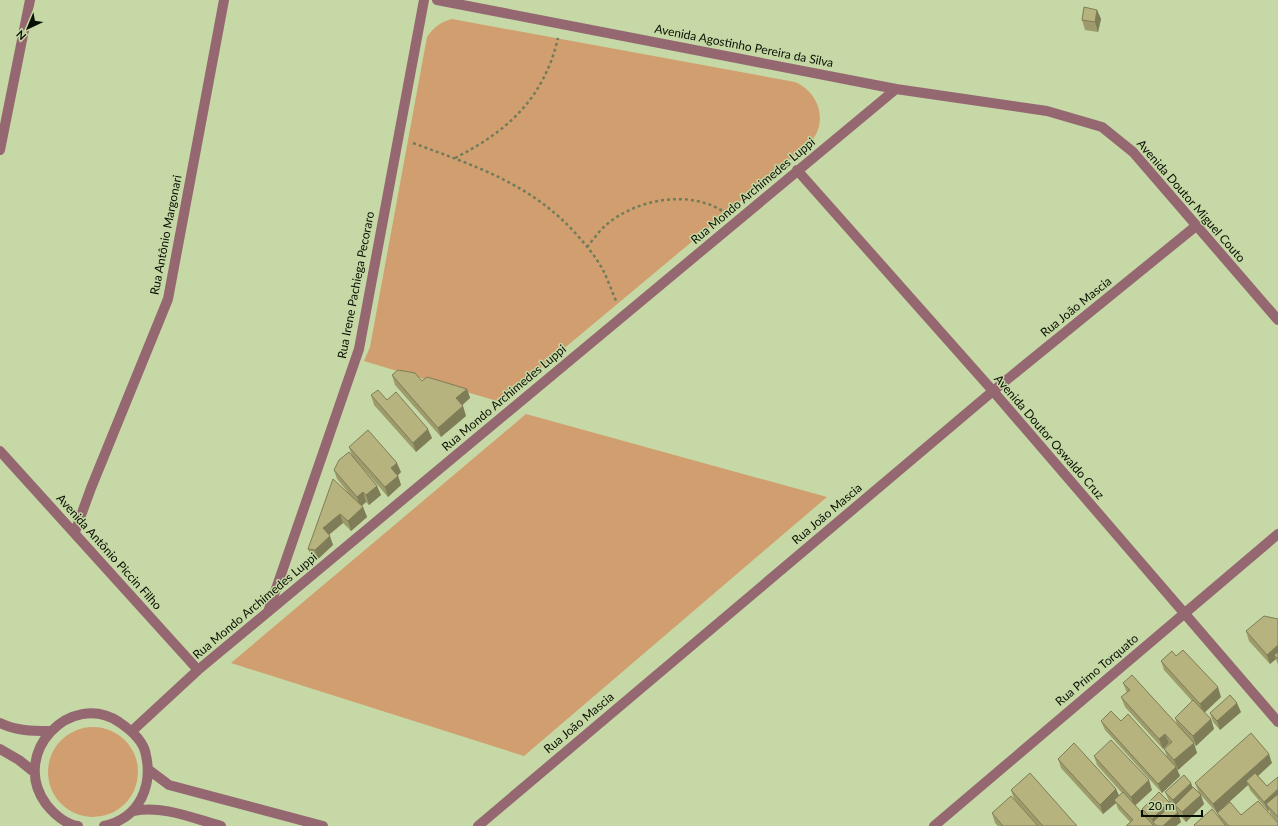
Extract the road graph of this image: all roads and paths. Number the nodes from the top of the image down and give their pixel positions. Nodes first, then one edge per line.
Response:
1 (30, 0) edge
2 (224, 0) edge
3 (424, 0) edge
4 (437, 0) edge
5 (448, 1) edge
6 (562, 24) junction
7 (896, 88) junction
8 (1047, 111) joint
9 (398, 137) junction
10 (0, 150) edge
11 (454, 159) junction
12 (797, 170) junction
13 (737, 221) junction
14 (1196, 226) junction
15 (587, 247) junction
16 (622, 317) junction
17 (1278, 320) edge
18 (993, 392) junction
19 (0, 453) edge
20 (75, 532) junction
21 (1278, 534) edge
22 (268, 612) junction
23 (1184, 613) junction
24 (198, 670) junction
25 (1278, 722) edge
26 (0, 723) edge
27 (132, 730) junction
28 (50, 731) junction
29 (0, 749) edge
30 (149, 770) junction
31 (34, 772) junction
32 (133, 811) junction
33 (74, 826) edge
34 (104, 826) edge
35 (221, 826) edge
36 (323, 826) edge
37 (478, 826) edge
38 (934, 826) edge

1 - 10 street
2 - 20 street, Rua Antônio Margonari
3 - 9 street, Rua Irene Pachiega Pecoraro
4 - 5 street, Avenida Agostinho Pereira da Silva
5 - 6 street, Avenida Agostinho Pereira da Silva
6 - 7 street, Avenida Agostinho Pereira da Silva
6 - 11 path
7 - 8 street, Avenida Agostinho Pereira da Silva
7 - 12 street, Rua Mondo Archimedes Luppi
8 - 14 street, Avenida Doutor Miguel Couto
9 - 11 path
9 - 22 street, Rua Irene Pachiega Pecoraro
11 - 15 path
12 - 13 street, Rua Mondo Archimedes Luppi
12 - 18 street, Avenida Doutor Oswaldo Cruz
13 - 15 path
13 - 16 street, Rua Mondo Archimedes Luppi
14 - 17 street, Avenida Doutor Miguel Couto
14 - 18 street, Rua João Mascia
15 - 16 path
16 - 22 street, Rua Mondo Archimedes Luppi
18 - 23 street, Avenida Doutor Oswaldo Cruz
18 - 37 street, Rua João Mascia
19 - 20 street, Avenida Antônio Piccin Filho
20 - 24 street, Avenida Antônio Piccin Filho
21 - 23 street, Rua Primo Torquato
22 - 24 street, Rua Mondo Archimedes Luppi
23 - 25 street, Avenida Doutor Oswaldo Cruz
23 - 38 street, Rua Primo Torquato
24 - 27 street, Rua Mondo Archimedes Luppi
26 - 28 street
27 - 28 street
27 - 30 street
28 - 31 street
29 - 31 street
30 - 32 street
30 - 36 street
31 - 33 street
32 - 34 street
32 - 35 street

